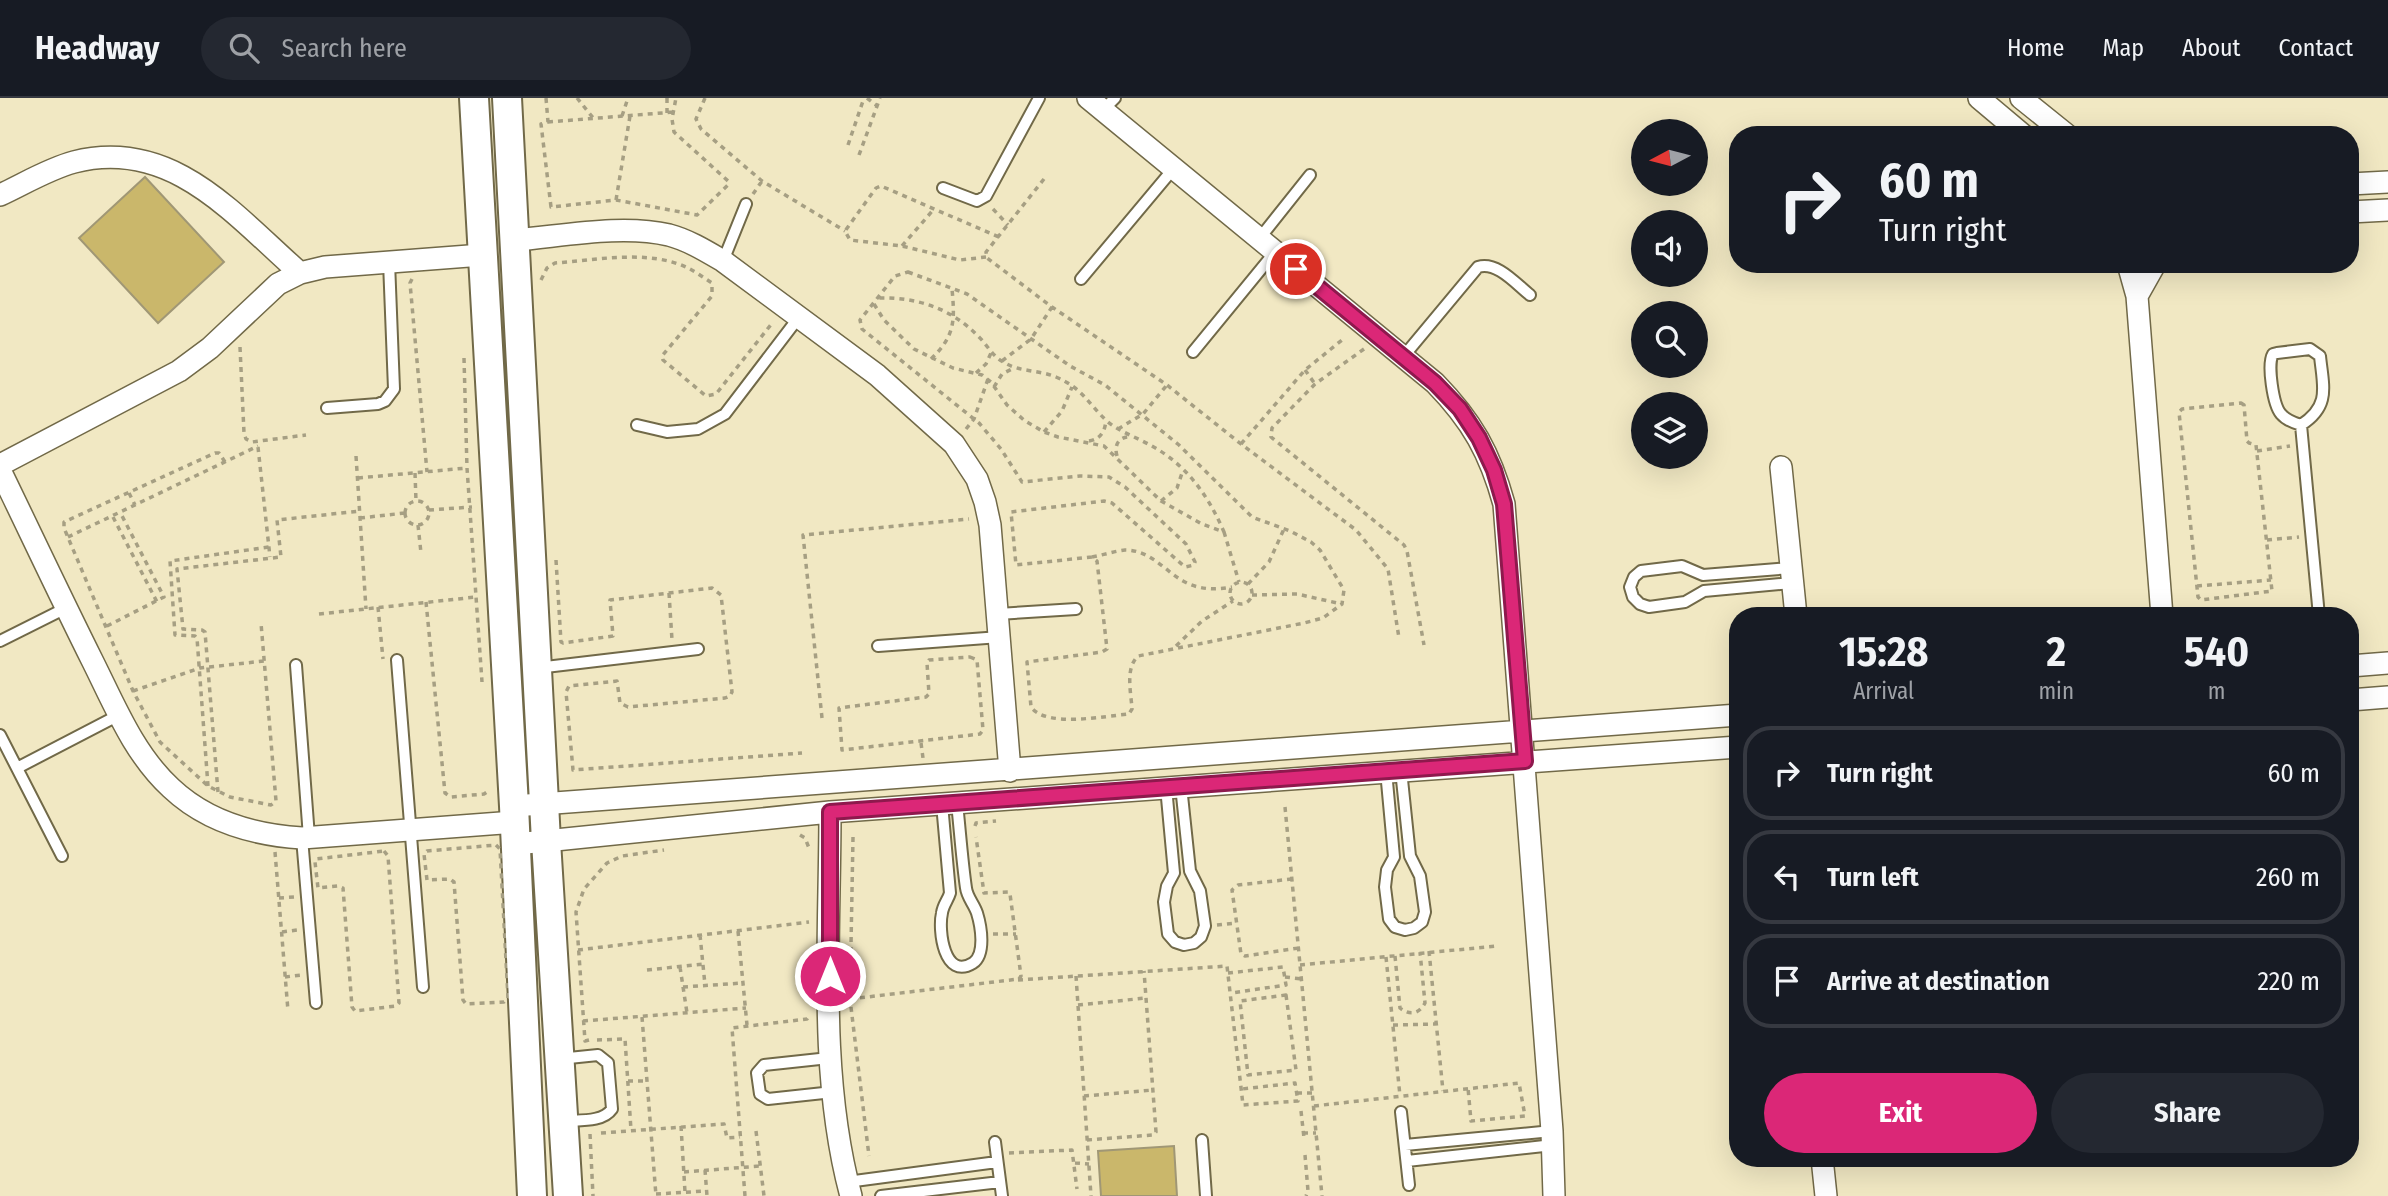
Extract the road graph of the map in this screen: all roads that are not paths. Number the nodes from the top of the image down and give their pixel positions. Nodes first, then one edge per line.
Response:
1 (474, 98) edge
2 (507, 98) edge
3 (1039, 98) edge
4 (1979, 98) edge
5 (2021, 98) edge
6 (1102, 102) edge
7 (2012, 126) edge
8 (2043, 126) edge
9 (511, 157) junction
10 (478, 160) junction
11 (1174, 168) junction
12 (1310, 176) dead end
13 (2388, 182) edge
14 (2359, 184) edge
15 (943, 188) dead end
16 (1, 192) edge
17 (746, 205) dead end
18 (2388, 210) edge
19 (2359, 212) edge
20 (515, 240) junction
21 (1267, 245) junction
22 (482, 255) junction
23 (723, 261) junction
24 (389, 262) junction
25 (300, 273) junction
26 (2131, 273) edge
27 (2150, 273) edge
28 (1080, 279) dead end
29 (1530, 295) dead end
30 (2137, 296) junction
31 (792, 312) junction
32 (1193, 352) dead end
33 (1403, 357) junction
34 (523, 374) junction
35 (489, 376) junction
36 (327, 408) dead end
37 (637, 425) dead end
38 (2301, 425) junction
39 (1781, 467) dead end
40 (0, 468) edge
41 (1792, 575) junction
42 (1795, 607) edge
43 (2161, 607) edge
44 (2318, 607) edge
45 (66, 608) junction
46 (1076, 609) dead end
47 (998, 614) junction
48 (1000, 637) junction
49 (0, 641) edge
50 (878, 646) dead end
51 (698, 649) dead end
52 (397, 660) dead end
53 (2388, 663) edge
54 (296, 665) dead end
55 (2359, 665) edge
56 (537, 668) junction
57 (2388, 696) edge
58 (2359, 699) edge
59 (119, 715) junction
60 (1729, 716) edge
61 (1522, 730) junction
62 (0, 735) edge
63 (1729, 748) edge
64 (1525, 761) junction
65 (17, 768) junction
66 (1394, 770) junction
67 (1010, 771) junction
68 (1173, 787) junction
69 (544, 803) junction
70 (950, 803) junction
71 (830, 812) junction
72 (515, 824) junction
73 (411, 828) junction
74 (306, 838) junction
75 (546, 841) junction
76 (62, 856) dead end
77 (424, 987) dead end
78 (316, 1003) dead end
79 (829, 1058) junction
80 (559, 1059) junction
81 (833, 1092) junction
82 (1401, 1112) dead end
83 (563, 1122) junction
84 (1552, 1138) junction
85 (1202, 1140) dead end
86 (995, 1142) dead end
87 (1405, 1145) junction
88 (997, 1158) junction
89 (1406, 1161) junction
90 (1823, 1167) edge
91 (1000, 1182) junction
92 (1409, 1185) dead end
93 (849, 1189) edge
94 (532, 1196) edge
95 (568, 1196) edge
96 (881, 1196) edge
97 (1002, 1196) edge
98 (1206, 1196) edge
99 (1554, 1196) edge
100 (1826, 1196) edge

1 - 10 street
2 - 9 street
3 - 15 lane
4 - 7 street
5 - 8 street
6 - 11 street
9 - 10 street
9 - 20 street
10 - 22 street
11 - 21 street
11 - 28 lane
12 - 21 lane
13 - 14 street
16 - 25 street
17 - 23 lane
18 - 19 street
20 - 23 street
20 - 34 street
21 - 32 lane
21 - 33 street
22 - 24 street
22 - 35 street
23 - 31 street
24 - 25 street
24 - 36 lane
25 - 40 street
26 - 30 street
27 - 30 street
29 - 33 lane
30 - 43 street
31 - 37 lane
31 - 47 street
33 - 61 street
34 - 35 street
34 - 56 street
35 - 72 street
38 - 38 lane
38 - 44 lane
39 - 41 street
40 - 45 street
41 - 41 lane
41 - 42 street
45 - 49 lane
45 - 59 street
46 - 47 lane
47 - 48 street
48 - 50 lane
48 - 67 street
51 - 56 lane
52 - 73 lane
53 - 55 street
54 - 74 lane
56 - 69 street
57 - 58 street
59 - 65 lane
59 - 74 street
60 - 61 street
61 - 64 street
61 - 67 street
62 - 65 lane
63 - 64 street
64 - 66 street
64 - 84 street
65 - 76 lane
66 - 66 lane
66 - 68 street
67 - 69 street
68 - 68 lane
68 - 70 street
69 - 72 street
69 - 75 street
70 - 70 lane
70 - 71 street
71 - 75 street
71 - 79 street
72 - 73 street
72 - 75 street
72 - 94 street
73 - 74 street
73 - 77 lane
74 - 78 lane
75 - 80 street
79 - 81 street
79 - 81 lane
80 - 83 street
80 - 83 lane
81 - 93 street
82 - 87 lane
83 - 95 street
84 - 87 lane
84 - 89 lane
84 - 99 street
85 - 98 lane
86 - 88 lane
87 - 89 lane
88 - 91 lane
88 - 93 lane
89 - 92 lane
90 - 100 street
91 - 96 lane
91 - 97 lane

